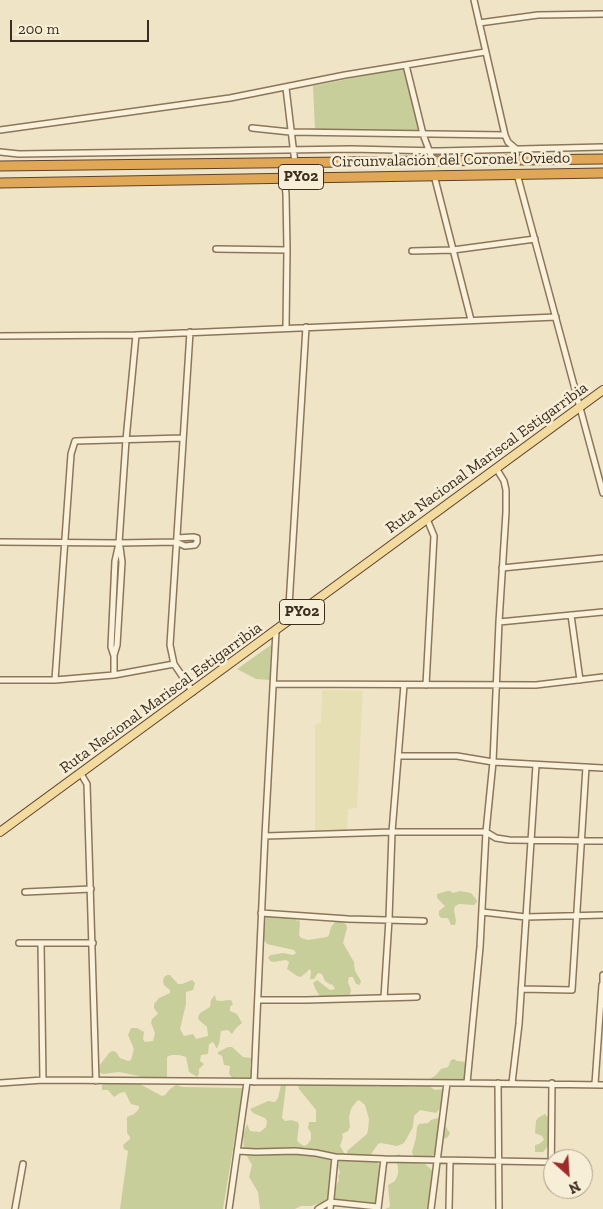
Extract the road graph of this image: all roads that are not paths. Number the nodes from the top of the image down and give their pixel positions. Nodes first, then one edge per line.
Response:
1 (474, 0) edge
2 (603, 14) edge
3 (479, 23) junction
4 (485, 52) junction
5 (406, 65) junction
6 (286, 88) junction
7 (252, 128) dead end
8 (0, 130) edge
9 (290, 132) junction
10 (423, 134) junction
11 (505, 135) junction
12 (603, 147) edge
13 (515, 148) junction
14 (293, 150) junction
15 (429, 150) junction
16 (0, 152) edge
17 (603, 159) edge
18 (518, 160) junction
19 (433, 161) junction
20 (295, 163) junction
21 (0, 166) edge
22 (603, 173) edge
23 (433, 174) junction
24 (517, 174) junction
25 (284, 177) junction
26 (0, 183) edge
27 (536, 239) junction
28 (216, 249) dead end
29 (287, 250) junction
30 (453, 250) junction
31 (412, 251) dead end
32 (556, 317) junction
33 (471, 320) junction
34 (306, 327) junction
35 (286, 328) junction
36 (190, 332) junction
37 (136, 334) junction
38 (0, 336) edge
39 (603, 390) edge
40 (580, 406) junction
41 (183, 438) junction
42 (126, 440) junction
43 (496, 468) junction
44 (603, 493) edge
45 (427, 519) junction
46 (176, 540) junction
47 (0, 542) edge
48 (65, 542) junction
49 (119, 543) junction
50 (603, 558) edge
51 (502, 568) junction
52 (603, 612) edge
53 (571, 615) junction
54 (288, 622) junction
55 (498, 622) junction
56 (276, 631) junction
57 (174, 664) junction
58 (114, 675) junction
59 (603, 677) edge
60 (0, 680) edge
61 (55, 680) junction
62 (580, 680) junction
63 (273, 684) junction
64 (404, 685) junction
65 (426, 685) junction
66 (496, 686) junction
67 (193, 692) junction
68 (398, 756) junction
69 (493, 762) junction
70 (536, 765) junction
71 (586, 767) junction
72 (603, 768) edge
73 (81, 774) junction
74 (0, 832) edge
75 (392, 832) junction
76 (486, 832) junction
77 (265, 836) junction
78 (531, 840) junction
79 (581, 841) junction
80 (603, 841) edge
81 (91, 889) junction
82 (25, 892) dead end
83 (482, 912) junction
84 (261, 913) junction
85 (603, 915) edge
86 (576, 916) junction
87 (526, 918) junction
88 (389, 919) junction
89 (424, 920) dead end
90 (19, 943) dead end
91 (41, 943) junction
92 (93, 943) junction
93 (603, 976) edge
94 (603, 985) edge
95 (521, 989) junction
96 (384, 998) junction
97 (417, 998) dead end
98 (258, 1000) junction
99 (601, 1033) edge
100 (43, 1080) junction
101 (96, 1080) junction
102 (247, 1082) junction
103 (254, 1082) junction
104 (0, 1083) edge
105 (447, 1083) junction
106 (467, 1083) junction
107 (498, 1083) junction
108 (512, 1083) junction
109 (552, 1083) junction
110 (595, 1084) junction
111 (603, 1085) edge
112 (551, 1149) edge
113 (238, 1150) junction
114 (334, 1157) junction
115 (384, 1159) junction
116 (437, 1161) junction
117 (450, 1161) junction
118 (499, 1161) junction
119 (543, 1162) edge
120 (22, 1164) dead end
121 (330, 1202) junction
122 (378, 1208) edge
123 (15, 1209) edge
124 (229, 1209) edge
125 (318, 1209) edge
126 (330, 1209) edge
127 (431, 1209) edge
128 (449, 1209) edge
129 (499, 1209) edge

1 - 3 street
2 - 3 street
3 - 4 street
4 - 5 street
4 - 11 street
5 - 6 street
5 - 10 street
6 - 8 street
6 - 9 street
7 - 9 street
9 - 10 street
9 - 14 street
10 - 11 street
10 - 15 street
11 - 13 street
12 - 13 street
13 - 15 street
13 - 18 street
14 - 15 street
14 - 16 street
14 - 20 street
15 - 19 street
17 - 18 highway, Circunvalación del Coronel Oviedo / PY02
18 - 19 highway, Circunvalación del Coronel Oviedo / PY02
19 - 20 highway, Circunvalación del Coronel Oviedo / PY02
20 - 21 highway, Circunvalación del Coronel Oviedo / PY02
22 - 24 highway, Circunvalación del Coronel Oviedo / PY02
23 - 24 highway, Circunvalación del Coronel Oviedo / PY02
23 - 25 highway, Circunvalación del Coronel Oviedo / PY02
23 - 30 street
24 - 27 street
25 - 26 highway, Circunvalación del Coronel Oviedo / PY02
25 - 29 street
27 - 30 street
27 - 32 street
28 - 29 street
29 - 35 street
30 - 31 street
30 - 33 street
32 - 33 street
32 - 40 street
33 - 34 street
34 - 35 street
34 - 54 street
35 - 36 street
36 - 37 street
36 - 41 street
37 - 38 street
37 - 42 street
39 - 40 main road, Ruta Nacional Mariscal Estigarribia / PY02
40 - 43 main road, Ruta Nacional Mariscal Estigarribia / PY02
40 - 44 street
41 - 42 street
41 - 46 street
42 - 48 street
42 - 49 street
43 - 45 main road, Ruta Nacional Mariscal Estigarribia / PY02
43 - 51 street
45 - 54 main road, Ruta Nacional Mariscal Estigarribia / PY02
45 - 65 street
46 - 49 street
46 - 57 street
47 - 48 street
48 - 49 street
48 - 61 street
49 - 58 street
50 - 51 street
51 - 55 street
52 - 53 street
53 - 55 street
53 - 62 street
54 - 56 main road, Ruta Nacional Mariscal Estigarribia / PY02
55 - 66 street
56 - 63 street
56 - 67 main road, Ruta Nacional Mariscal Estigarribia / PY02
57 - 58 street
57 - 67 street
58 - 61 street
59 - 62 street
60 - 61 street
62 - 66 street
63 - 64 street
63 - 77 street
64 - 65 street
64 - 68 street
65 - 66 street
66 - 69 street
67 - 73 main road, Ruta Nacional Mariscal Estigarribia / PY02
68 - 69 street
68 - 75 street
69 - 70 street
69 - 76 street
70 - 71 street
70 - 78 street
71 - 72 street
71 - 79 street
73 - 74 main road, Ruta Nacional Mariscal Estigarribia / PY02
73 - 81 street
75 - 76 street
75 - 77 street
75 - 88 street
76 - 78 street
76 - 83 street
77 - 84 street
78 - 79 street
78 - 87 street
79 - 80 street
79 - 86 street
81 - 82 street
81 - 92 street
83 - 87 street
83 - 106 street
84 - 88 street
84 - 98 street
85 - 86 street
86 - 87 street
86 - 95 street
87 - 95 street
88 - 89 street
88 - 96 street
90 - 91 street
91 - 92 street
91 - 100 street
92 - 101 street
93 - 94 street
94 - 99 street
95 - 108 street
96 - 97 street
96 - 98 street
98 - 103 street
99 - 110 street
100 - 101 street
100 - 104 street
101 - 102 street
102 - 103 street
102 - 113 street
103 - 105 street
105 - 106 street
105 - 116 street
106 - 107 street
107 - 108 street
107 - 118 street
108 - 109 street
109 - 110 street
109 - 112 street
110 - 111 street
113 - 114 street
113 - 124 street
114 - 115 street
114 - 121 street
115 - 116 street
115 - 122 street
116 - 117 street
116 - 127 street
117 - 118 street
117 - 128 street
118 - 119 street
118 - 129 street
120 - 123 street
121 - 122 street
121 - 125 street
121 - 126 street

